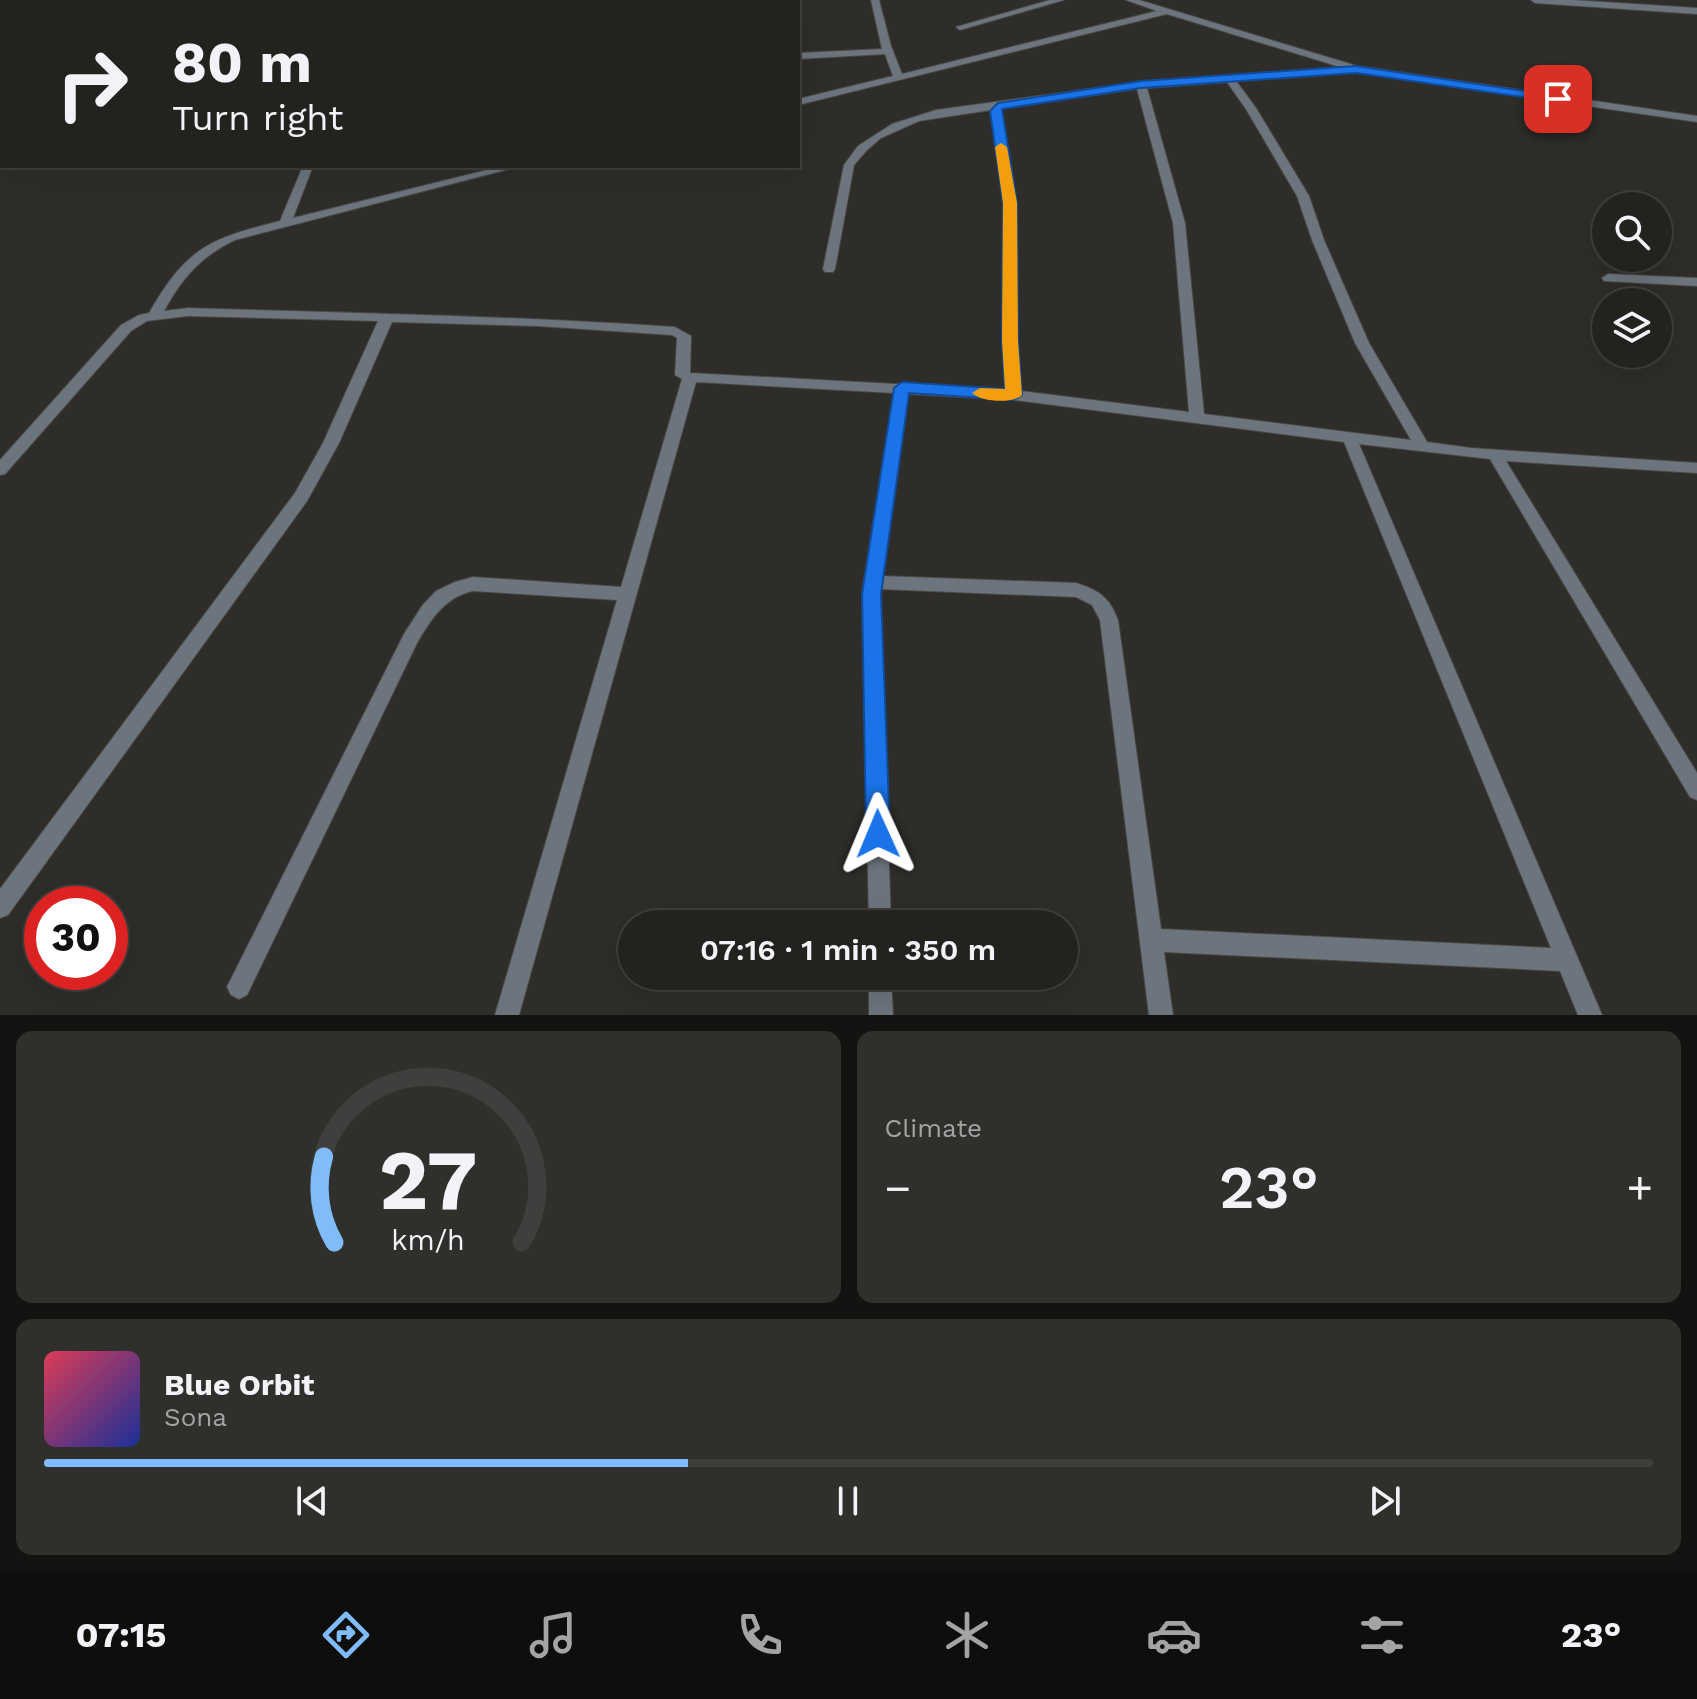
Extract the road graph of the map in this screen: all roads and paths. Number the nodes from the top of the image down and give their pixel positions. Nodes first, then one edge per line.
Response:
1 (875, 0) edge
2 (1060, 0) edge
3 (1130, 0) edge
4 (1535, 0) edge
5 (1697, 11) edge
6 (1165, 12) junction
7 (960, 27) dead end
8 (888, 51) junction
9 (800, 56) edge
10 (1356, 69) junction
11 (899, 78) junction
12 (1229, 78) junction
13 (1141, 85) junction
14 (800, 102) edge
15 (998, 106) junction
16 (1697, 119) edge
17 (307, 168) edge
18 (508, 168) edge
19 (285, 223) junction
20 (829, 269) dead end
21 (1608, 278) dead end
22 (1697, 282) edge
23 (155, 315) junction
24 (387, 317) junction
25 (690, 377) junction
26 (902, 388) junction
27 (1014, 395) junction
28 (1197, 417) junction
29 (1349, 437) junction
30 (1422, 446) junction
31 (1494, 454) junction
32 (1697, 468) edge
33 (0, 470) edge
34 (873, 582) junction
35 (627, 594) junction
36 (1697, 791) edge
37 (0, 907) edge
38 (880, 910) edge
39 (1151, 940) junction
40 (1568, 960) junction
41 (239, 987) dead end
42 (880, 990) edge
43 (507, 1015) edge
44 (881, 1015) edge
45 (1161, 1015) edge
46 (1590, 1015) edge

1 - 8 street
2 - 7 street
3 - 6 street
4 - 5 street
6 - 10 street
6 - 11 street
8 - 9 street
8 - 11 street
10 - 12 street
10 - 16 street
11 - 14 street
12 - 13 street
12 - 30 street
13 - 15 street
13 - 28 street
15 - 20 street
15 - 27 street
17 - 19 street
18 - 19 street
19 - 23 street
21 - 22 street
23 - 24 street
23 - 33 street
24 - 25 street
24 - 37 street
25 - 26 street
25 - 35 street
26 - 27 street
26 - 34 street
27 - 28 street
28 - 29 street
29 - 30 street
29 - 40 street
30 - 31 street
31 - 32 street
31 - 36 street
34 - 38 street
34 - 39 street
35 - 41 street
35 - 43 street
39 - 40 street
39 - 45 street
40 - 46 street
42 - 44 street

